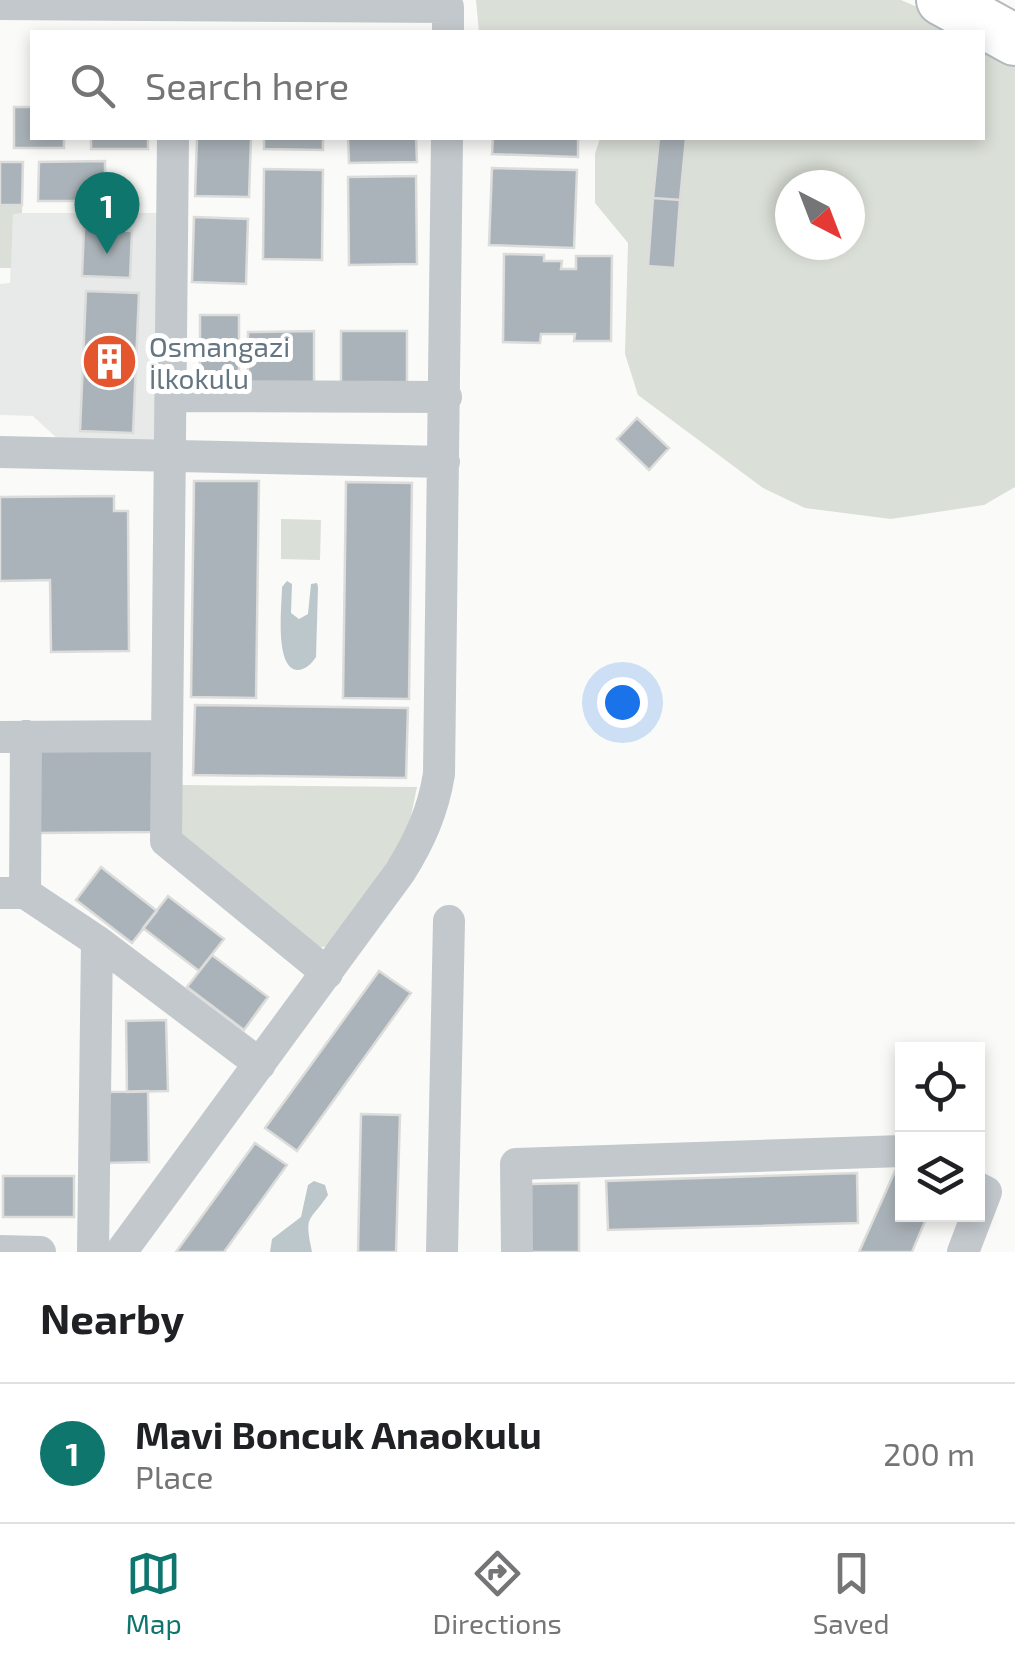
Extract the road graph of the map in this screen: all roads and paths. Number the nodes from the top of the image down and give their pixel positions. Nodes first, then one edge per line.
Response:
1 (942, 0) edge
2 (999, 0) edge
3 (0, 4) edge
4 (1015, 8) edge
5 (173, 20) edge
6 (448, 30) edge
7 (1015, 40) edge
8 (173, 140) edge
9 (448, 140) edge
10 (172, 396) junction
11 (446, 397) junction
12 (0, 452) edge
13 (171, 458) junction
14 (444, 462) junction
15 (13, 736) edge
16 (165, 736) junction
17 (13, 893) edge
18 (450, 921) dead end
19 (97, 941) junction
20 (327, 973) junction
21 (260, 1064) junction
22 (895, 1150) edge
23 (974, 1222) edge
24 (0, 1251) edge
25 (40, 1252) edge
26 (93, 1252) edge
27 (122, 1252) edge
28 (442, 1252) edge
29 (517, 1252) edge
30 (963, 1252) edge

1 - 7 highway
2 - 4 highway
3 - 5 street
5 - 6 street
8 - 10 street
9 - 11 street
10 - 11 street
10 - 13 street
11 - 14 street
12 - 13 street
13 - 14 street
13 - 16 street
14 - 20 street
15 - 16 street
15 - 17 street
16 - 20 street
17 - 19 street
18 - 28 street
19 - 21 street
19 - 26 street
20 - 21 street
21 - 27 street
22 - 29 street
23 - 30 street
24 - 25 street

